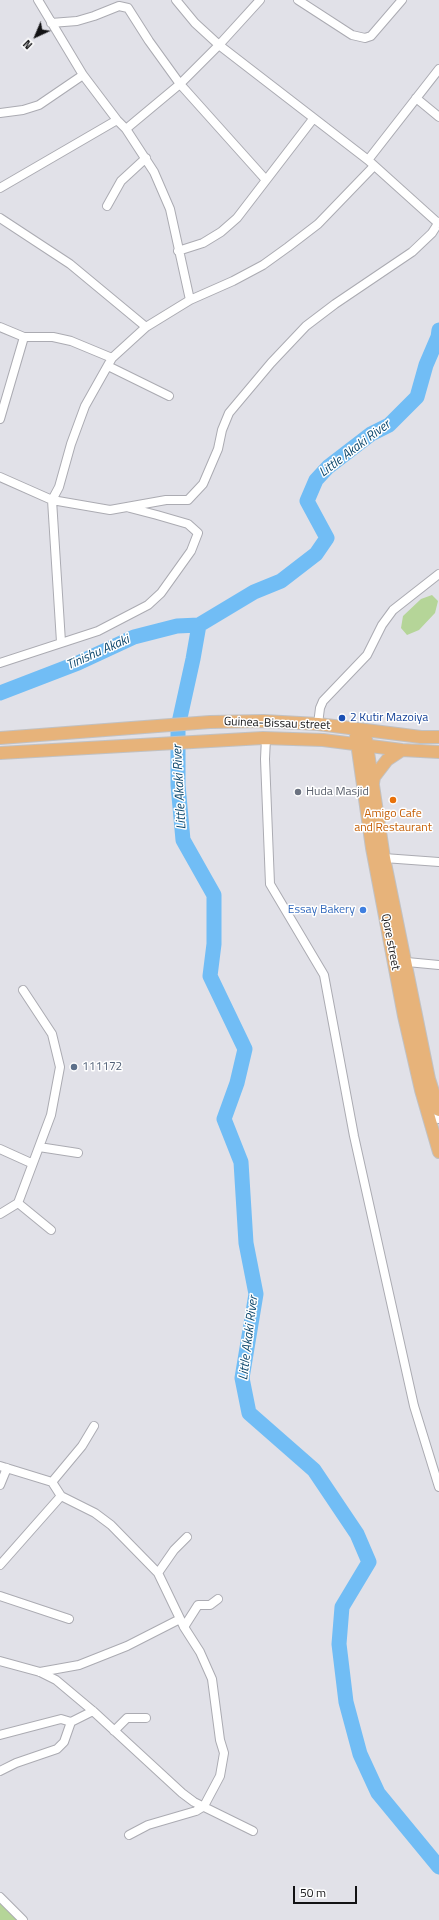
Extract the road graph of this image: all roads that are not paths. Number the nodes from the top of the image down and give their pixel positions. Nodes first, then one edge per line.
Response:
1 (38, 0) edge
2 (176, 0) edge
3 (260, 0) edge
4 (298, 0) edge
5 (402, 0) edge
6 (51, 23) junction
7 (219, 45) junction
8 (439, 69) edge
9 (83, 74) junction
10 (180, 84) junction
11 (416, 98) junction
12 (1, 110) edge
13 (439, 117) edge
14 (313, 119) junction
15 (117, 120) junction
16 (126, 129) junction
17 (146, 158) junction
18 (371, 163) junction
19 (266, 180) junction
20 (0, 188) edge
21 (107, 206) dead end
22 (0, 218) edge
23 (438, 222) edge
24 (178, 251) junction
25 (190, 300) junction
26 (0, 327) edge
27 (146, 327) junction
28 (24, 337) junction
29 (110, 362) junction
30 (169, 396) dead end
31 (0, 419) edge
32 (0, 477) edge
33 (52, 500) junction
34 (127, 508) junction
35 (439, 574) edge
36 (61, 642) junction
37 (0, 663) edge
38 (318, 724) junction
39 (360, 729) junction
40 (439, 737) edge
41 (0, 738) edge
42 (266, 738) junction
43 (336, 742) junction
44 (362, 745) junction
45 (402, 750) junction
46 (439, 752) edge
47 (0, 753) edge
48 (362, 774) junction
49 (373, 788) junction
50 (384, 858) junction
51 (439, 862) edge
52 (407, 962) junction
53 (439, 965) edge
54 (23, 990) dead end
55 (439, 1110) edge
56 (434, 1118) edge
57 (39, 1147) junction
58 (0, 1149) edge
59 (78, 1152) dead end
60 (439, 1152) edge
61 (31, 1163) junction
62 (18, 1203) junction
63 (0, 1214) edge
64 (51, 1230) dead end
65 (94, 1426) dead end
66 (4, 1467) edge
67 (52, 1482) junction
68 (0, 1485) edge
69 (439, 1487) edge
70 (61, 1496) junction
71 (187, 1537) dead end
72 (0, 1566) edge
73 (158, 1574) junction
74 (0, 1596) edge
75 (218, 1599) dead end
76 (69, 1618) dead end
77 (182, 1623) junction
78 (0, 1661) edge
79 (40, 1672) junction
80 (93, 1711) junction
81 (146, 1718) dead end
82 (72, 1722) junction
83 (114, 1731) junction
84 (0, 1735) edge
85 (0, 1771) edge
86 (204, 1806) junction
87 (253, 1831) dead end
88 (129, 1835) dead end
89 (0, 1897) edge
90 (23, 1920) edge

1 - 6 street
2 - 7 street
3 - 7 street
4 - 5 street
6 - 9 street
6 - 10 street
7 - 10 street
7 - 14 street
8 - 11 street
9 - 12 street
9 - 15 street
10 - 16 street
10 - 19 street
11 - 13 street
11 - 18 street
14 - 18 street
14 - 19 street
15 - 16 street
15 - 20 street
16 - 17 street
17 - 21 street
17 - 24 street
18 - 23 street
18 - 25 street
19 - 24 street
22 - 27 street
23 - 34 street
24 - 25 street
25 - 27 street
26 - 28 street
27 - 29 street
28 - 29 street
28 - 31 street
29 - 30 street
29 - 33 street
32 - 33 street
33 - 34 street
33 - 36 street
34 - 36 street
35 - 38 street
36 - 37 street
38 - 39 main road, Guinea-Bissau street
38 - 41 main road, Guinea-Bissau street
39 - 40 main road, Guinea-Bissau street
39 - 44 main road, Qore street
42 - 43 main road
42 - 47 main road
42 - 69 street
43 - 44 main road
43 - 48 main road
44 - 45 main road
44 - 48 main road, Qore street
44 - 49 main road, Qore street
45 - 46 main road
45 - 49 main road
48 - 56 main road, Qore street
49 - 50 main road, Qore street
50 - 51 street
50 - 52 main road, Qore street
52 - 53 street
52 - 55 main road, Qore street
54 - 57 street
56 - 60 main road, Qore street
57 - 59 street
57 - 61 street
58 - 61 street
61 - 62 street
62 - 63 street
62 - 64 street
65 - 67 street
66 - 67 street
66 - 68 street
67 - 70 street
70 - 72 street
70 - 73 street
71 - 73 street
73 - 77 street
74 - 76 street
75 - 77 street
77 - 79 street
77 - 86 street
78 - 79 street
79 - 80 street
80 - 82 street
80 - 83 street
81 - 83 street
82 - 84 street
82 - 85 street
83 - 86 street
86 - 87 street
86 - 88 street
89 - 90 street

